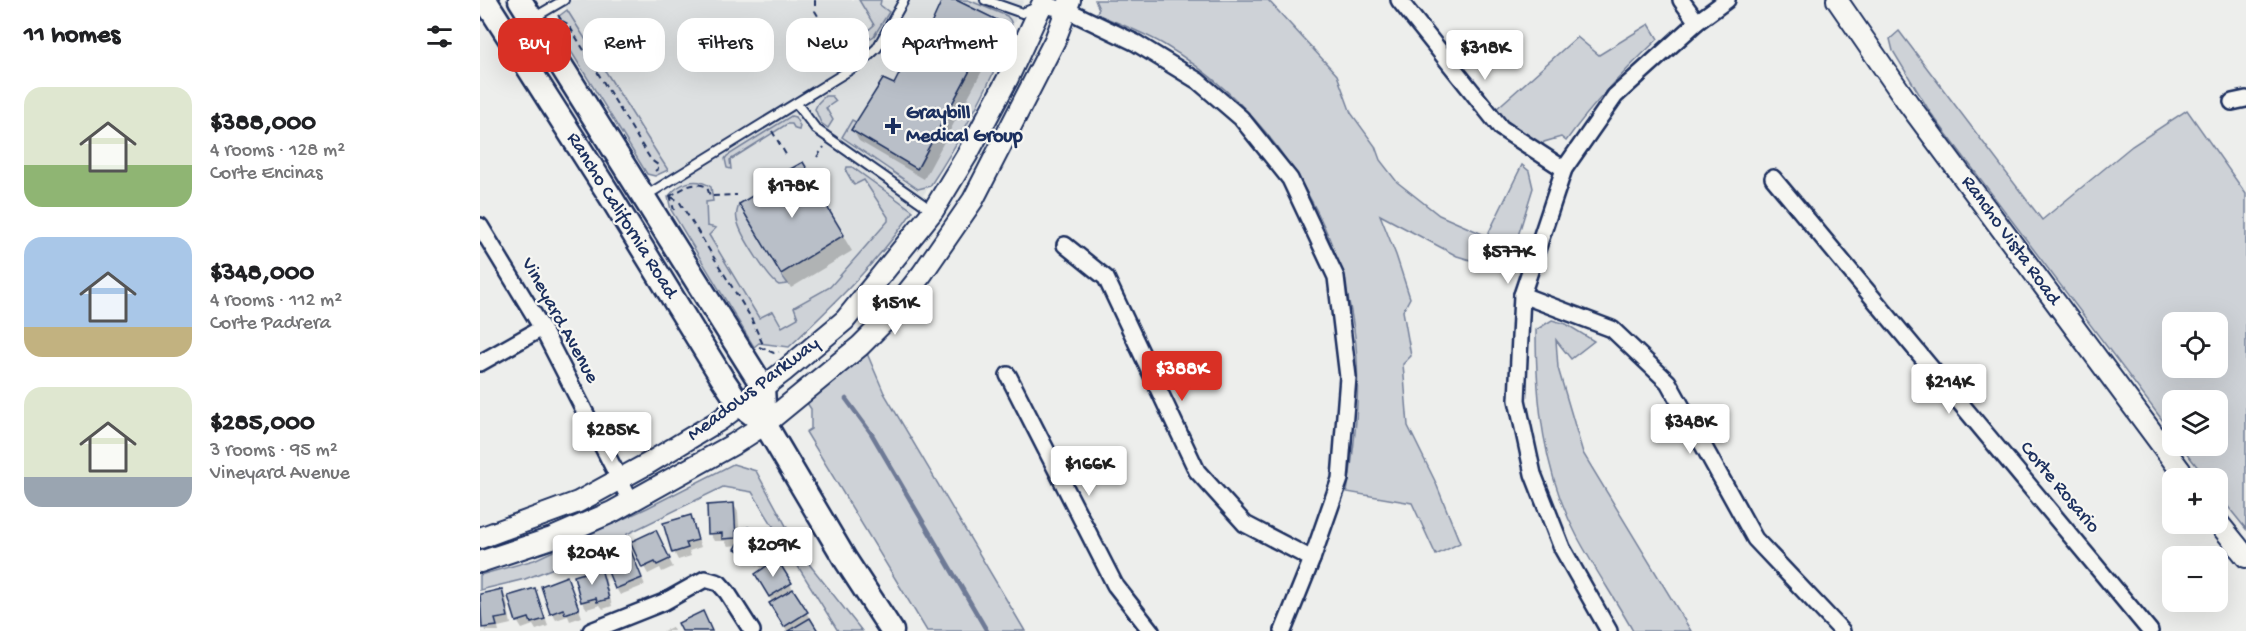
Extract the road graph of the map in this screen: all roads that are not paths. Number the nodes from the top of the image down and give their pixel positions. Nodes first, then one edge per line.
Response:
1 (485, 0) edge
2 (500, 0) edge
3 (564, 0) edge
4 (904, 0) edge
5 (985, 0) edge
6 (1399, 0) edge
7 (1681, 0) edge
8 (1727, 0) edge
9 (1838, 0) edge
10 (1042, 2) edge
11 (1068, 5) edge
12 (526, 9) edge
13 (1697, 22) junction
14 (797, 104) junction
15 (1564, 169) junction
16 (1773, 178) dead end
17 (643, 197) junction
18 (933, 211) junction
19 (480, 226) edge
20 (1065, 245) dead end
21 (1522, 295) junction
22 (542, 328) junction
23 (480, 363) edge
24 (1008, 375) dead end
25 (763, 387) junction
26 (740, 405) junction
27 (765, 424) junction
28 (2179, 468) edge
29 (620, 480) junction
30 (631, 502) junction
31 (2227, 534) edge
32 (480, 538) edge
33 (2246, 557) edge
34 (1312, 559) junction
35 (480, 562) edge
36 (591, 631) edge
37 (752, 631) edge
38 (892, 631) edge
39 (1151, 631) edge
40 (1283, 631) edge
41 (1609, 631) edge
42 (1842, 631) edge
43 (2151, 631) edge

1 - 26 main road, Rancho California Road
2 - 12 main road
3 - 12 lane
4 - 14 lane
5 - 10 lane
6 - 15 street
7 - 13 street
8 - 13 street
9 - 28 main road, Rancho Vista Road
10 - 11 street
10 - 18 main road, Meadows Parkway
11 - 27 main road, Meadows Parkway
11 - 34 street
12 - 17 main road, Rancho California Road
13 - 15 street
14 - 17 lane
14 - 18 lane
15 - 21 street
16 - 43 street, Corte Rosario
17 - 25 main road, Rancho California Road
18 - 25 main road, Meadows Parkway
19 - 22 street, Vineyard Avenue
20 - 34 street
21 - 41 street
21 - 42 street
22 - 23 street
22 - 29 street, Vineyard Avenue
24 - 39 street
25 - 26 main road, Meadows Parkway
25 - 27 main road, Rancho California Road
26 - 27 main road, Rancho California Road
26 - 29 main road, Meadows Parkway
27 - 30 main road, Meadows Parkway
27 - 38 main road, Rancho California Road
29 - 30 street, Vineyard Avenue
29 - 32 main road, Meadows Parkway
30 - 35 main road, Meadows Parkway
31 - 33 main road
34 - 40 street
36 - 37 street

